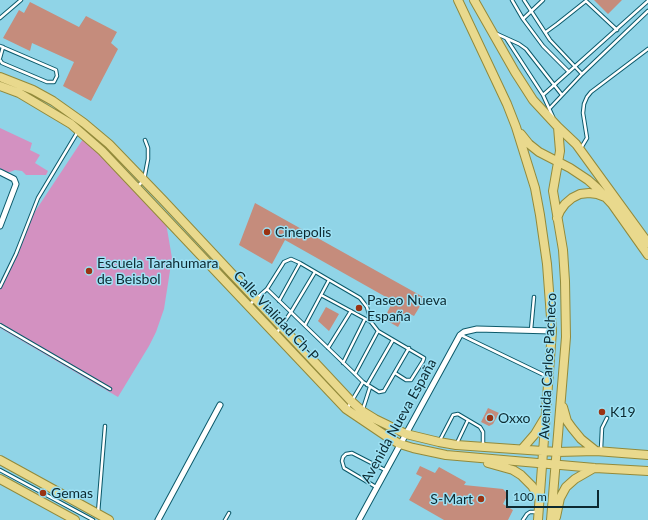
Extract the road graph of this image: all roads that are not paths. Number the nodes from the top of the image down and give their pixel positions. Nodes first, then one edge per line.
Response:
1 (20, 0) edge
2 (458, 0) edge
3 (474, 0) edge
4 (524, 0) edge
5 (543, 0) edge
6 (514, 1) edge
7 (648, 1) edge
8 (648, 11) edge
9 (532, 12) junction
10 (0, 18) edge
11 (523, 19) junction
12 (617, 30) junction
13 (491, 31) junction
14 (546, 32) junction
15 (506, 38) junction
16 (0, 46) edge
17 (3, 48) junction
18 (648, 49) edge
19 (0, 59) edge
20 (575, 68) junction
21 (569, 72) junction
22 (582, 74) junction
23 (0, 77) edge
24 (555, 85) junction
25 (0, 86) edge
26 (562, 95) junction
27 (543, 96) junction
28 (550, 108) junction
29 (84, 123) junction
30 (516, 126) junction
31 (558, 127) junction
32 (79, 130) junction
33 (145, 140) dead end
34 (580, 149) junction
35 (558, 161) junction
36 (0, 172) edge
37 (144, 180) junction
38 (137, 188) junction
39 (606, 198) junction
40 (557, 219) junction
41 (1, 223) edge
42 (648, 243) edge
43 (648, 255) edge
44 (300, 263) junction
45 (315, 272) junction
46 (329, 280) junction
47 (0, 287) edge
48 (267, 289) junction
49 (321, 295) junction
50 (534, 297) dead end
51 (256, 299) junction
52 (279, 301) junction
53 (248, 305) junction
54 (351, 311) junction
55 (292, 312) junction
56 (365, 319) junction
57 (371, 322) junction
58 (0, 325) edge
59 (305, 325) junction
60 (282, 327) junction
61 (378, 331) junction
62 (531, 331) junction
63 (552, 331) junction
64 (276, 334) junction
65 (460, 334) junction
66 (393, 340) junction
67 (328, 348) junction
68 (409, 348) junction
69 (343, 363) junction
70 (394, 373) junction
71 (355, 374) junction
72 (549, 377) junction
73 (363, 382) junction
74 (367, 385) junction
75 (370, 387) junction
76 (110, 388) dead end
77 (351, 401) junction
78 (561, 401) junction
79 (220, 405) dead end
80 (346, 409) junction
81 (362, 411) junction
82 (546, 417) junction
83 (607, 418) dead end
84 (359, 419) junction
85 (468, 420) junction
86 (105, 426) dead end
87 (406, 434) junction
88 (439, 442) junction
89 (400, 444) junction
90 (456, 445) junction
91 (483, 447) junction
92 (522, 449) junction
93 (544, 451) junction
94 (557, 452) junction
95 (598, 452) junction
96 (648, 454) edge
97 (466, 457) junction
98 (0, 460) edge
99 (543, 464) junction
100 (556, 465) junction
101 (595, 468) junction
102 (0, 470) edge
103 (386, 471) junction
104 (648, 471) edge
105 (0, 479) edge
106 (377, 487) junction
107 (540, 499) junction
108 (557, 508) junction
109 (229, 513) dead end
110 (539, 516) edge
111 (65, 517) edge
112 (95, 517) edge
113 (75, 520) edge
114 (109, 520) edge
115 (158, 520) edge
116 (225, 520) edge
117 (359, 520) edge
118 (524, 520) edge
119 (551, 520) edge
120 (556, 520) edge
121 (561, 520) edge

1 - 10 lane
2 - 30 main road, Avenida Carlos Pacheco
3 - 13 main road
4 - 9 lane
5 - 9 lane
6 - 11 lane
7 - 12 lane
8 - 22 lane
9 - 11 lane
9 - 14 lane
11 - 21 lane
12 - 14 lane
12 - 20 lane
13 - 15 lane
13 - 31 main road
14 - 20 lane
15 - 24 lane
15 - 27 lane
16 - 17 lane
17 - 19 lane
17 - 19 lane
18 - 34 lane
20 - 21 lane
20 - 22 lane
21 - 24 lane
22 - 26 lane
23 - 29 main road, Calle Vialidad Ch-P
24 - 26 lane
24 - 27 lane
25 - 32 main road, Calle Vialidad Ch-P
26 - 28 lane
27 - 28 lane
28 - 31 lane
29 - 32 lane
29 - 37 main road, Calle Vialidad Ch-P
30 - 35 main road
30 - 63 main road, Avenida Carlos Pacheco
31 - 34 main road
31 - 35 main road, Avenida Carlos Pacheco
32 - 38 main road, Calle Vialidad Ch-P
32 - 47 lane
33 - 37 lane
34 - 42 main road
35 - 39 main road
35 - 40 main road, Avenida Carlos Pacheco
36 - 41 street
37 - 38 lane
37 - 51 main road, Calle Vialidad Ch-P
38 - 53 main road, Calle Vialidad Ch-P
39 - 40 main road
39 - 43 main road
40 - 78 main road, Avenida Carlos Pacheco
44 - 45 lane
44 - 48 lane
44 - 52 lane
45 - 46 lane
45 - 55 lane
46 - 49 lane
46 - 57 lane
48 - 51 lane
48 - 52 lane
49 - 54 lane
49 - 59 lane
50 - 62 lane
51 - 53 lane
51 - 60 main road, Calle Vialidad Ch-P
52 - 55 lane
53 - 64 main road, Calle Vialidad Ch-P
54 - 56 lane
54 - 67 lane
55 - 59 lane
55 - 60 lane
56 - 57 lane
56 - 69 lane
57 - 61 lane
58 - 76 lane
59 - 67 lane
60 - 64 lane
60 - 77 main road, Calle Vialidad Ch-P
61 - 66 lane
61 - 71 lane
62 - 63 street
62 - 65 street
63 - 72 main road, Avenida Carlos Pacheco
64 - 80 main road, Calle Vialidad Ch-P
65 - 72 lane
65 - 87 street, Avenida Nueva España
66 - 68 lane
66 - 74 lane
67 - 69 lane
68 - 70 lane
68 - 70 lane
69 - 71 lane
70 - 75 lane
71 - 73 lane
72 - 82 main road, Avenida Carlos Pacheco
73 - 74 lane
73 - 77 lane
74 - 75 lane
75 - 81 lane
77 - 80 lane
77 - 81 main road, Calle Vialidad Ch-P
78 - 94 main road, Avenida Carlos Pacheco
78 - 95 main road
79 - 115 street
80 - 84 main road, Calle Vialidad Ch-P
81 - 84 lane
81 - 87 main road, Calle Vialidad Ch-P
82 - 92 main road
82 - 93 main road, Avenida Carlos Pacheco
83 - 95 lane
84 - 89 main road, Calle Vialidad Ch-P
85 - 88 lane
85 - 90 lane
85 - 91 lane
86 - 112 lane
87 - 88 main road, Calle Vialidad Ch-P
87 - 89 street, Avenida Nueva España
88 - 90 main road, Calle Vialidad Ch-P
89 - 97 main road, Calle Vialidad Ch-P
89 - 103 street, Avenida Nueva España
90 - 91 main road, Calle Vialidad Ch-P
91 - 92 main road, Calle Vialidad Ch-P
92 - 93 main road, Calle Vialidad Ch-P
93 - 94 main road, Calle Vialidad Ch-P
93 - 99 main road, Avenida Carlos Pacheco
94 - 95 main road, Calle Vialidad Ch-P
94 - 100 main road, Avenida Carlos Pacheco
95 - 96 main road, Calle Vialidad Ch-P
97 - 99 main road, Calle Vialidad Ch-P
97 - 107 main road
98 - 112 main road
99 - 100 main road, Calle Vialidad Ch-P
99 - 107 main road, Avenida Carlos Pacheco
100 - 101 main road, Calle Vialidad Ch-P
100 - 119 main road, Avenida Carlos Pacheco
101 - 104 main road, Calle Vialidad Ch-P
101 - 108 main road
102 - 112 lane
103 - 106 street, Avenida Nueva España
103 - 106 lane
105 - 111 main road
106 - 117 street, Avenida Nueva España
107 - 110 main road, Avenida Carlos Pacheco
108 - 120 main road
108 - 121 main road
109 - 116 lane
110 - 118 lane
111 - 113 main road
112 - 114 main road

